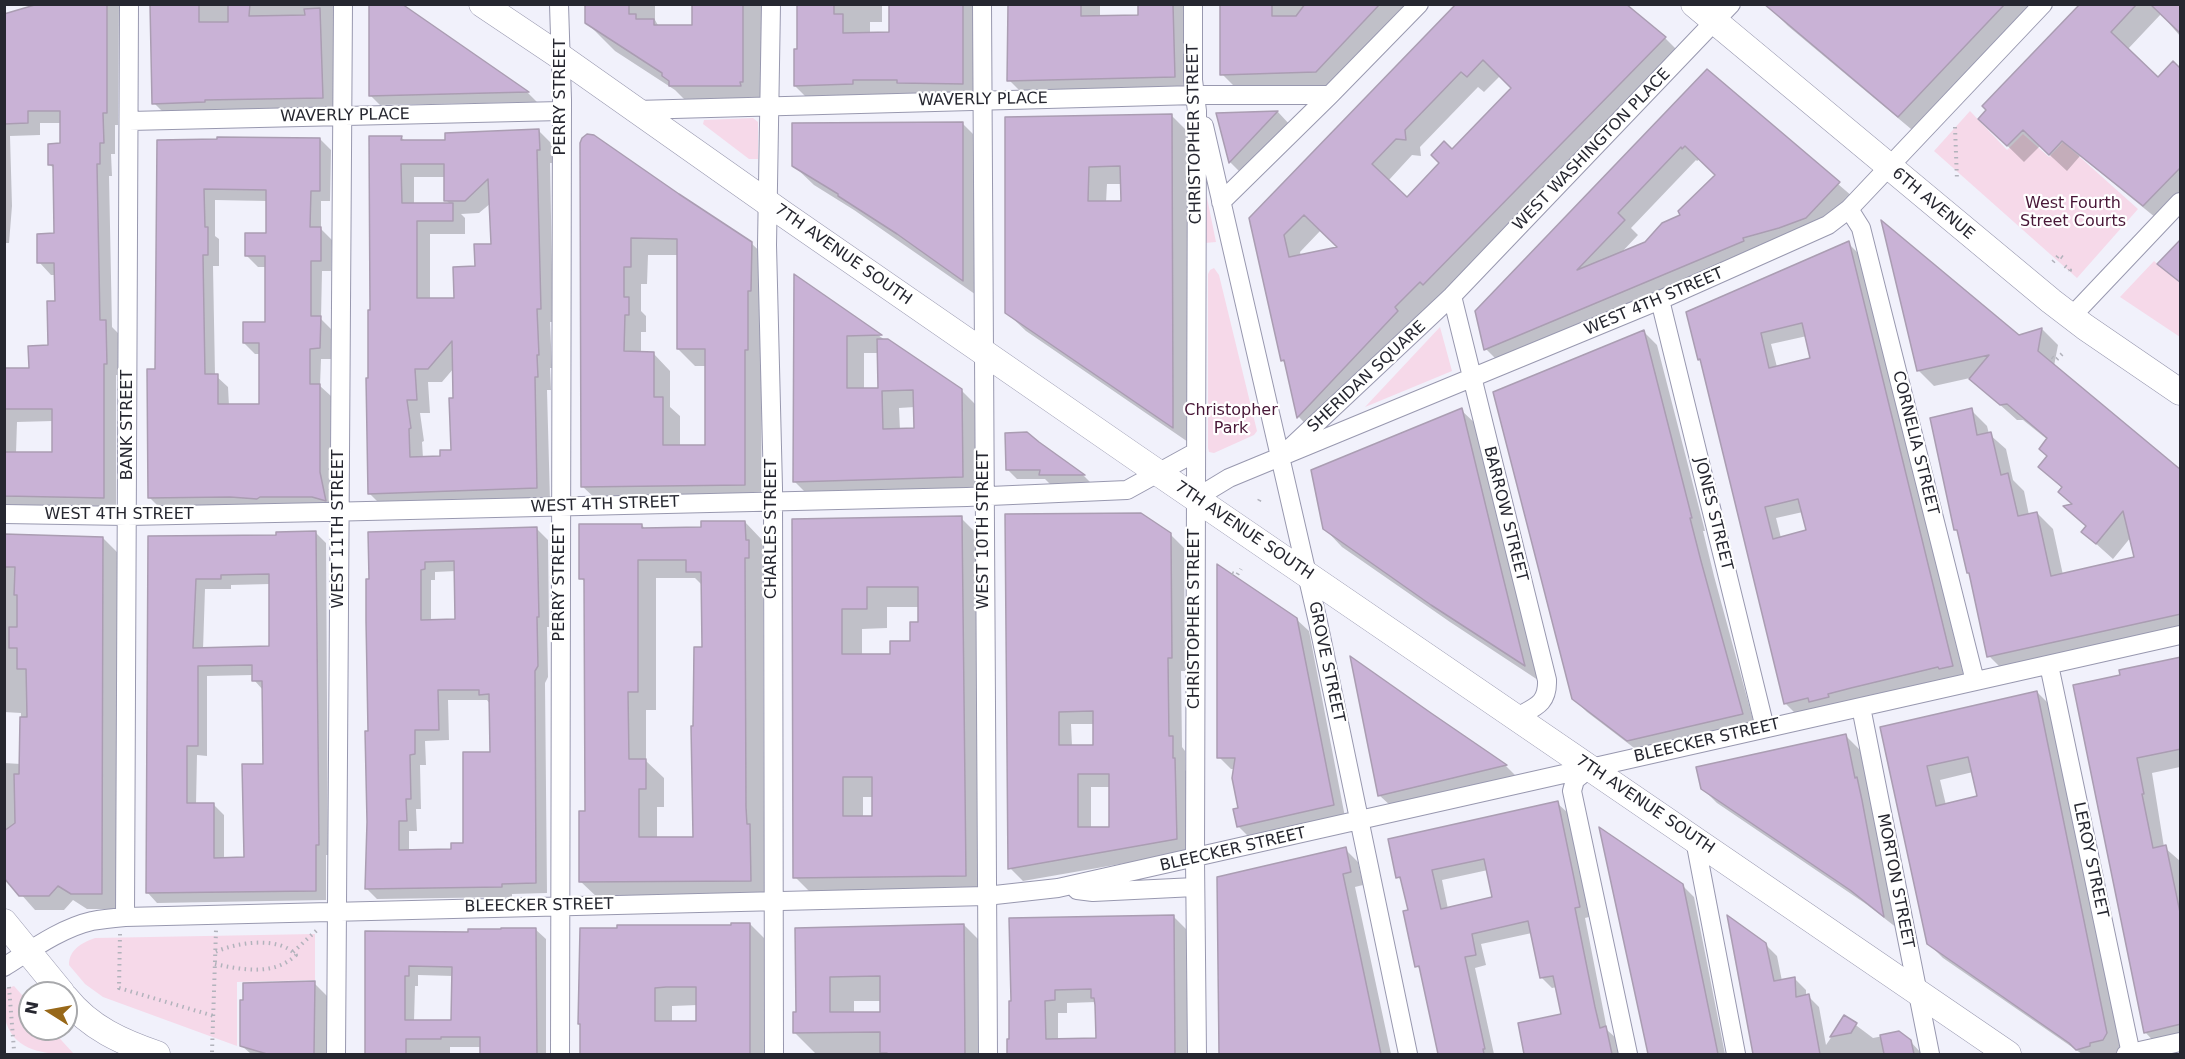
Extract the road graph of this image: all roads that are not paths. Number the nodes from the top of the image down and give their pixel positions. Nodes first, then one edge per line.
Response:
1 (129, 4) edge
2 (343, 4) edge
3 (482, 4) edge
4 (559, 4) edge
5 (771, 4) edge
6 (982, 4) edge
7 (1193, 4) edge
8 (1694, 4) edge
9 (2043, 4) edge
10 (1410, 7) edge
11 (1723, 13) edge
12 (561, 57) junction
13 (1196, 95) junction
14 (1330, 95) junction
15 (982, 100) junction
16 (770, 106) junction
17 (636, 110) junction
18 (561, 111) junction
19 (342, 116) junction
20 (129, 121) junction
21 (1888, 166) junction
22 (1221, 202) junction
23 (2181, 202) edge
24 (768, 203) junction
25 (1849, 208) junction
26 (1452, 296) junction
27 (1660, 300) junction
28 (2071, 317) junction
29 (983, 352) junction
30 (1472, 379) junction
31 (2181, 392) edge
32 (1196, 452) junction
33 (1280, 456) junction
34 (1160, 473) junction
35 (984, 496) junction
36 (1196, 498) junction
37 (773, 501) junction
38 (561, 507) junction
39 (340, 512) junction
40 (4, 514) edge
41 (128, 516) junction
42 (1307, 574) junction
43 (2181, 635) edge
44 (2049, 665) junction
45 (1975, 681) junction
46 (1861, 707) junction
47 (1516, 717) junction
48 (1765, 728) junction
49 (1590, 768) junction
50 (1359, 821) junction
51 (1695, 840) junction
52 (1195, 859) junction
53 (1195, 887) junction
54 (1058, 888) junction
55 (986, 896) junction
56 (774, 901) junction
57 (560, 905) junction
58 (337, 912) junction
59 (4, 922) edge
60 (123, 923) junction
61 (28, 952) junction
62 (4, 967) edge
63 (52, 981) edge
64 (1917, 993) junction
65 (78, 1011) edge
66 (2181, 1042) edge
67 (125, 1049) edge
68 (157, 1054) edge
69 (336, 1054) edge
70 (560, 1054) edge
71 (774, 1054) edge
72 (988, 1054) edge
73 (1197, 1054) edge
74 (1407, 1054) edge
75 (1628, 1054) edge
76 (1736, 1054) edge
77 (1930, 1054) edge
78 (2007, 1054) edge
79 (2129, 1054) edge

1 - 20 street, BANK STREET
2 - 19 street, WEST 11TH STREET
3 - 12 main road, 7TH AVENUE SOUTH
4 - 12 street, PERRY STREET
5 - 16 street, CHARLES STREET
6 - 15 street, WEST 10TH STREET
7 - 13 street, CHRISTOPHER STREET
8 - 11 main road, 6TH AVENUE
9 - 21 street, WEST 4TH STREET
10 - 14 street
11 - 21 main road, 6TH AVENUE
11 - 26 street, WEST WASHINGTON PLACE
12 - 17 main road, 7TH AVENUE SOUTH
12 - 18 street, PERRY STREET
13 - 14 street, WAVERLY PLACE
13 - 15 street, WAVERLY PLACE
13 - 22 street, GROVE STREET
13 - 32 street, CHRISTOPHER STREET
14 - 22 street
15 - 16 street, WAVERLY PLACE
15 - 29 street, WEST 10TH STREET
16 - 17 street, WAVERLY PLACE
16 - 24 street, CHARLES STREET
17 - 24 main road, 7TH AVENUE SOUTH
18 - 19 street, WAVERLY PLACE
18 - 38 street, PERRY STREET
19 - 20 street, WAVERLY PLACE
19 - 39 street, WEST 11TH STREET
20 - 41 street, BANK STREET
21 - 25 street, WEST 4TH STREET
21 - 28 main road, 6TH AVENUE
22 - 33 street, GROVE STREET
23 - 28 street
24 - 29 main road, 7TH AVENUE SOUTH
24 - 37 street, CHARLES STREET
25 - 27 street, WEST 4TH STREET
25 - 45 street, CORNELIA STREET
26 - 30 street, BARROW STREET
26 - 33 street, SHERIDAN SQUARE
27 - 30 street, WEST 4TH STREET
27 - 48 street, JONES STREET
28 - 31 main road, 6TH AVENUE
29 - 34 main road, 7TH AVENUE SOUTH
29 - 35 street, WEST 10TH STREET
30 - 33 street, WEST 4TH STREET
30 - 47 street, BARROW STREET
32 - 34 street, WEST 4TH STREET
32 - 36 street, CHRISTOPHER STREET
33 - 36 street, WEST 4TH STREET
33 - 42 street, GROVE STREET
34 - 35 street, WEST 4TH STREET
34 - 36 main road, 7TH AVENUE SOUTH
35 - 37 street, WEST 4TH STREET
35 - 55 street, WEST 10TH STREET
36 - 42 main road, 7TH AVENUE SOUTH
36 - 52 street, CHRISTOPHER STREET
37 - 38 street, WEST 4TH STREET
37 - 56 street, CHARLES STREET
38 - 39 street, WEST 4TH STREET
38 - 57 street, PERRY STREET
39 - 41 street, WEST 4TH STREET
39 - 58 street, WEST 11TH STREET
40 - 41 street, WEST 4TH STREET
41 - 60 street, BANK STREET
42 - 47 main road, 7TH AVENUE SOUTH
42 - 50 street, GROVE STREET
43 - 44 street, BLEECKER STREET
44 - 45 street, BLEECKER STREET
44 - 79 street, LEROY STREET
45 - 46 street, BLEECKER STREET
46 - 48 street, BLEECKER STREET
46 - 64 street, MORTON STREET
47 - 49 main road, 7TH AVENUE SOUTH
48 - 49 street, BLEECKER STREET
49 - 50 street, BLEECKER STREET
49 - 51 main road, 7TH AVENUE SOUTH
49 - 75 street
50 - 52 street, BLEECKER STREET
50 - 74 street, GROVE STREET
51 - 64 main road, 7TH AVENUE SOUTH
51 - 76 street
52 - 53 street, CHRISTOPHER STREET
52 - 54 street, BLEECKER STREET
53 - 54 street, BLEECKER STREET
53 - 73 street, CHRISTOPHER STREET
54 - 55 street, BLEECKER STREET
55 - 56 street, BLEECKER STREET
55 - 72 street, WEST 10TH STREET
56 - 57 street, BLEECKER STREET
56 - 71 street, CHARLES STREET
57 - 58 street, BLEECKER STREET
57 - 70 street, PERRY STREET
58 - 60 street, BLEECKER STREET
58 - 69 street, WEST 11TH STREET
59 - 61 main road
60 - 61 street, BLEECKER STREET
61 - 62 street, BLEECKER STREET
61 - 63 main road
64 - 77 street, MORTON STREET
64 - 78 main road, 7TH AVENUE SOUTH
65 - 67 main road
66 - 79 street
67 - 68 main road

